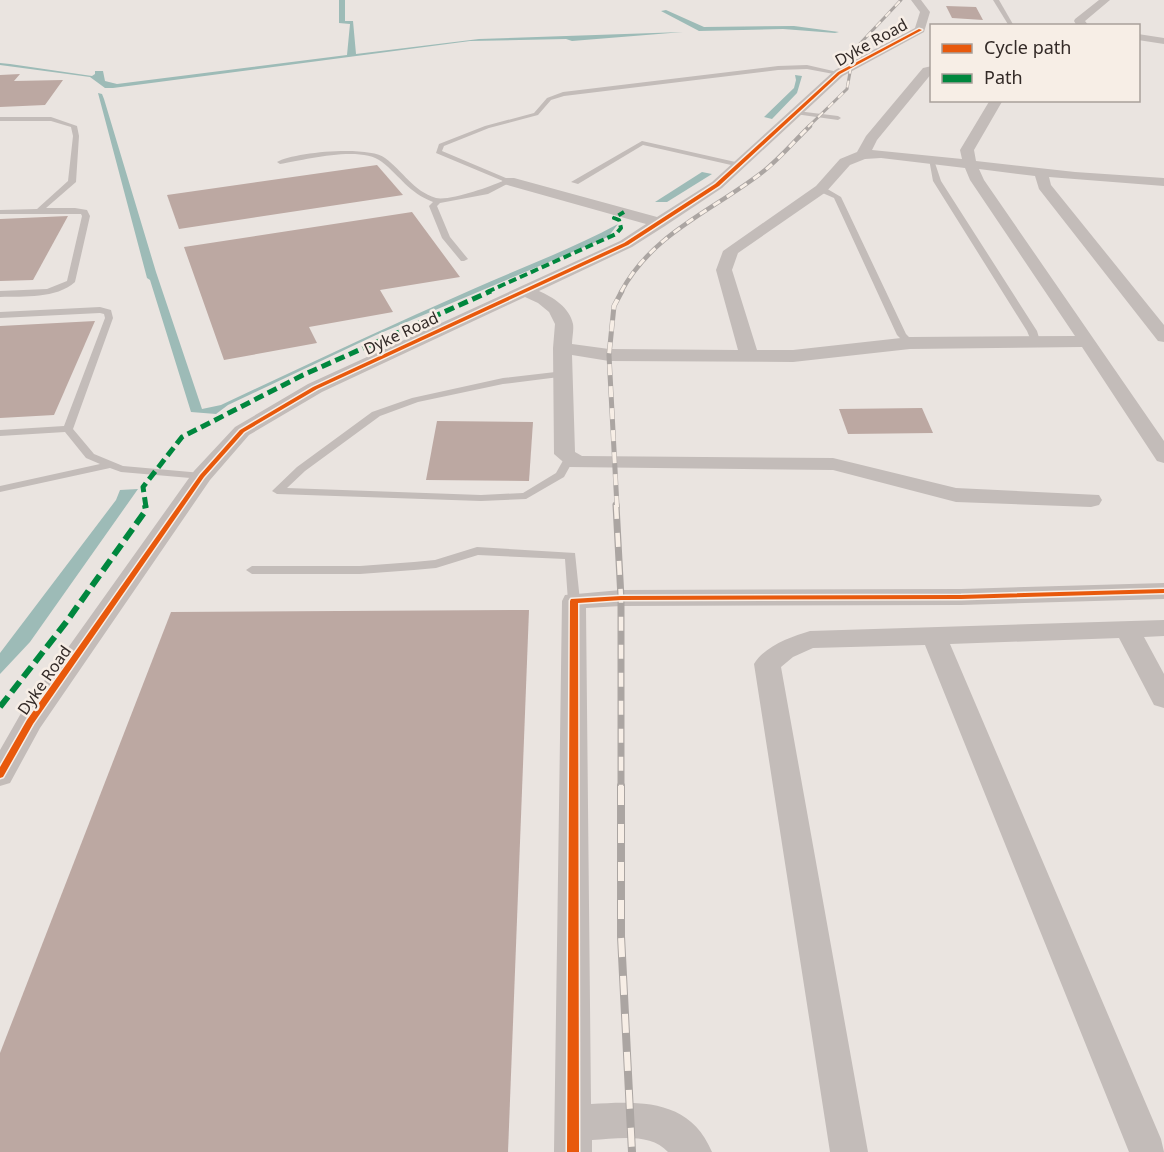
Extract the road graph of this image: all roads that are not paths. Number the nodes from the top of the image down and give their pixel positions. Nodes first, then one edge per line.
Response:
1 (916, 0) edge
2 (996, 0) edge
3 (1089, 0) edge
4 (1104, 1) edge
5 (1011, 24) edge
6 (1082, 24) edge
7 (1164, 27) edge
8 (926, 31) edge
9 (1144, 38) edge
10 (1164, 41) edge
11 (930, 69) edge
12 (839, 73) junction
13 (996, 102) edge
14 (797, 113) junction
15 (838, 118) dead end
16 (0, 119) edge
17 (863, 155) junction
18 (931, 160) junction
19 (280, 162) dead end
20 (740, 165) junction
21 (969, 165) junction
22 (1041, 172) junction
23 (508, 181) junction
24 (575, 182) dead end
25 (1159, 182) edge
26 (821, 189) junction
27 (1164, 195) edge
28 (438, 201) junction
29 (40, 210) junction
30 (0, 212) edge
31 (660, 223) junction
32 (464, 259) dead end
33 (526, 291) junction
34 (0, 294) edge
35 (0, 315) edge
36 (1164, 337) edge
37 (1088, 341) junction
38 (1035, 342) junction
39 (910, 343) junction
40 (562, 348) junction
41 (749, 355) junction
42 (564, 374) junction
43 (68, 429) junction
44 (0, 433) edge
45 (1164, 457) edge
46 (569, 459) junction
47 (112, 465) junction
48 (202, 476) junction
49 (0, 489) edge
50 (1091, 500) dead end
51 (252, 570) dead end
52 (1164, 591) edge
53 (574, 601) junction
54 (1164, 628) edge
55 (1127, 630) junction
56 (934, 636) junction
57 (1164, 698) edge
58 (0, 775) edge
59 (573, 1137) edge
60 (693, 1152) edge
61 (849, 1152) edge
62 (1148, 1152) edge

1 - 8 street
2 - 5 lane
3 - 4 street
4 - 6 street
7 - 9 street
8 - 12 street, Dyke Road
9 - 10 street
11 - 17 street
12 - 14 street, Dyke Road
12 - 23 lane
13 - 21 street
14 - 15 lane
14 - 20 street, Dyke Road
16 - 29 lane
17 - 18 street
17 - 26 street
18 - 21 street
18 - 38 lane
19 - 28 lane
20 - 24 lane
20 - 31 street, Dyke Road
21 - 22 street
21 - 37 street
22 - 25 street
22 - 36 street
23 - 28 lane
23 - 31 street
25 - 27 street
26 - 39 lane
26 - 41 street
28 - 32 lane
29 - 30 lane
29 - 34 lane
31 - 33 street, Dyke Road
33 - 40 street
33 - 48 street, Dyke Road
35 - 43 lane
37 - 38 street
37 - 45 street
38 - 39 street
39 - 41 street
40 - 41 street
40 - 42 street
42 - 46 street
42 - 46 lane
43 - 44 lane
43 - 47 lane
46 - 50 street
47 - 48 lane
47 - 49 lane
48 - 58 street, Dyke Road
51 - 53 lane
52 - 53 street
53 - 59 street
54 - 55 street
55 - 56 street
55 - 57 street
56 - 61 street
56 - 62 street
59 - 60 street

